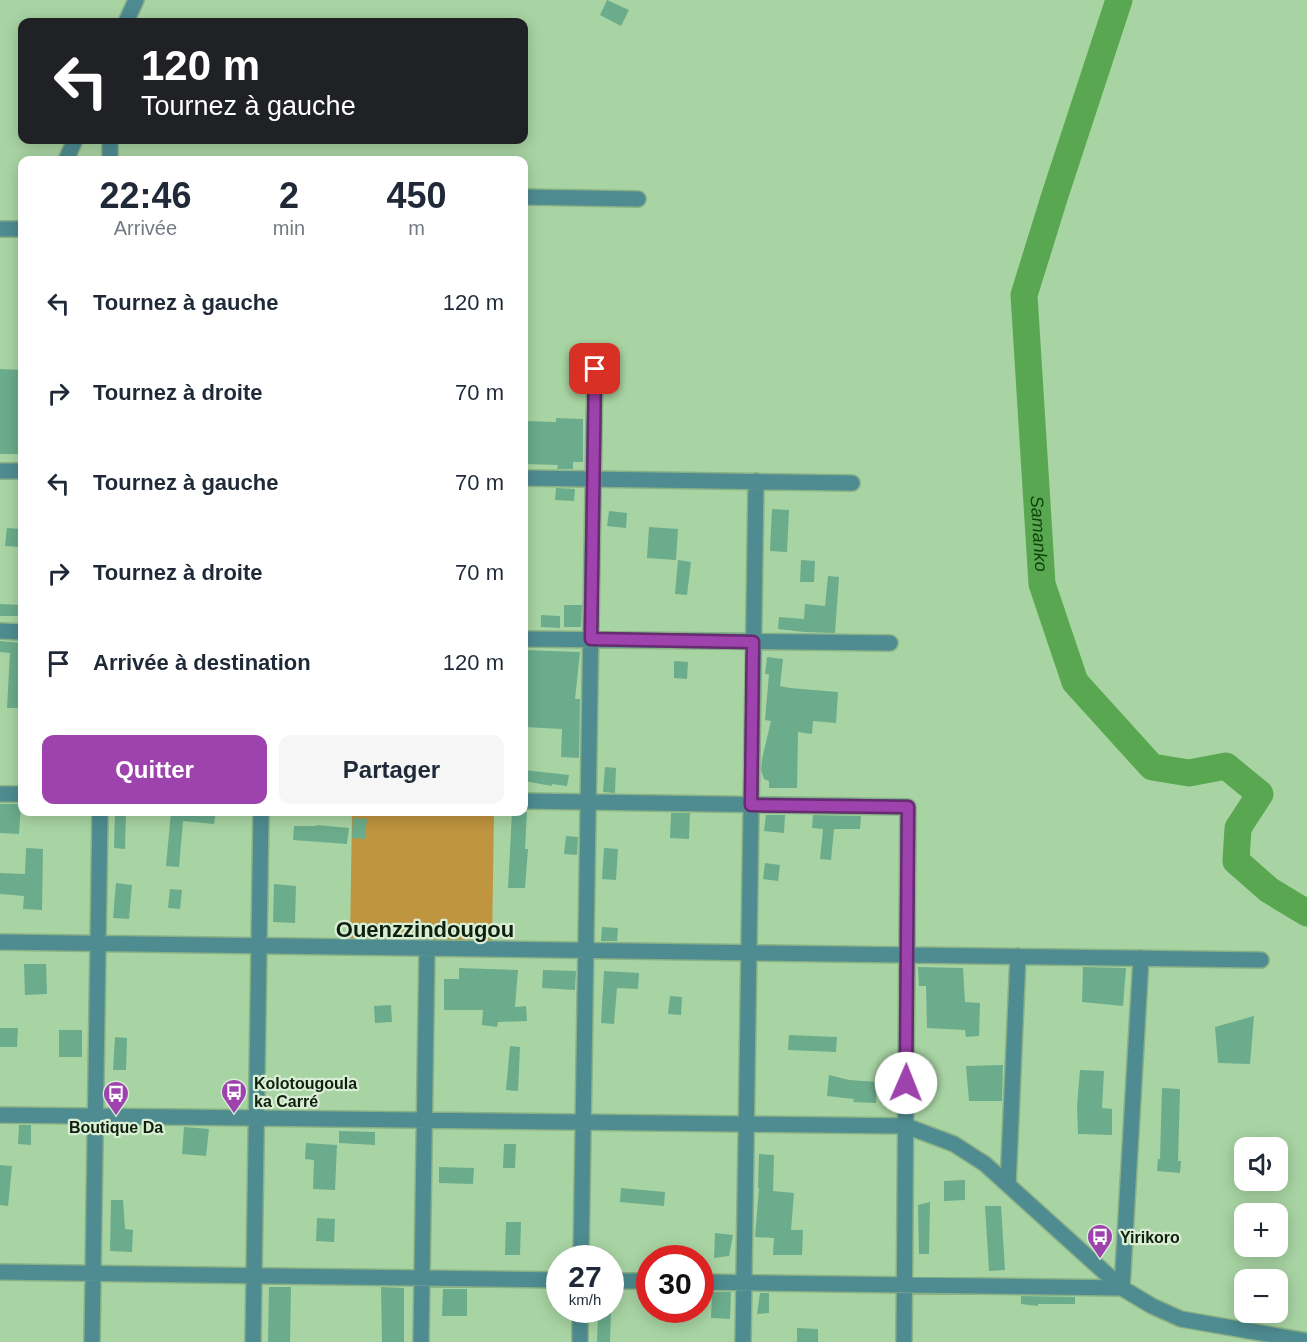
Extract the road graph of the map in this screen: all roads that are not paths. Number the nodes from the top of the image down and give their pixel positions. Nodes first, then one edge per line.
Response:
1 (136, 0) edge
2 (128, 18) edge
3 (528, 197) edge
4 (638, 199) dead end
5 (0, 229) edge
6 (18, 229) edge
7 (595, 369) dead end
8 (0, 471) edge
9 (18, 471) edge
10 (528, 478) edge
11 (593, 479) junction
12 (756, 481) junction
13 (852, 483) dead end
14 (0, 631) edge
15 (18, 632) edge
16 (528, 639) edge
17 (591, 639) junction
18 (753, 642) junction
19 (890, 644) dead end
20 (0, 794) edge
21 (18, 795) edge
22 (528, 801) edge
23 (588, 802) junction
24 (751, 805) junction
25 (100, 816) edge
26 (261, 816) edge
27 (0, 942) edge
28 (98, 943) junction
29 (259, 946) junction
30 (427, 948) junction
31 (586, 950) junction
32 (748, 953) junction
33 (907, 955) junction
34 (1018, 956) junction
35 (1141, 958) junction
36 (1261, 960) dead end
37 (0, 1115) edge
38 (95, 1116) junction
39 (257, 1118) junction
40 (424, 1120) junction
41 (583, 1122) junction
42 (746, 1124) junction
43 (906, 1126) junction
44 (1008, 1185) junction
45 (581, 1245) edge
46 (0, 1272) edge
47 (93, 1274) junction
48 (254, 1276) junction
49 (422, 1278) junction
50 (546, 1280) edge
51 (714, 1282) edge
52 (743, 1283) junction
53 (904, 1285) junction
54 (1122, 1288) junction
55 (580, 1323) edge
56 (1307, 1341) edge
57 (92, 1342) edge
58 (253, 1342) edge
59 (421, 1342) edge
60 (580, 1342) edge
61 (742, 1342) edge
62 (904, 1342) edge

1 - 2 street
3 - 4 street
5 - 6 street
7 - 11 street
8 - 9 street
10 - 11 street
11 - 12 street
11 - 17 street
12 - 13 street
12 - 18 street
14 - 15 street
16 - 17 street
17 - 18 street
17 - 23 street
18 - 19 street
18 - 24 street
20 - 21 street
22 - 23 street
23 - 24 street
23 - 31 street
24 - 32 street
24 - 33 street
25 - 28 street
26 - 29 street
27 - 28 street
28 - 29 street
28 - 38 street
29 - 30 street
29 - 39 street
30 - 31 street
30 - 40 street
31 - 32 street
31 - 41 street
32 - 33 street
32 - 42 street
33 - 34 street
33 - 43 street
34 - 35 street
34 - 44 street
35 - 36 street
35 - 54 street
37 - 38 street
38 - 39 street
38 - 47 street
39 - 40 street
39 - 48 street
40 - 41 street
40 - 49 street
41 - 42 street
41 - 45 street
42 - 43 street
42 - 52 street
43 - 44 street
43 - 53 street
44 - 54 street
46 - 47 street
47 - 48 street
47 - 57 street
48 - 49 street
48 - 58 street
49 - 50 street
49 - 59 street
51 - 52 street
52 - 53 street
52 - 61 street
53 - 54 street
53 - 62 street
54 - 56 street
55 - 60 street

